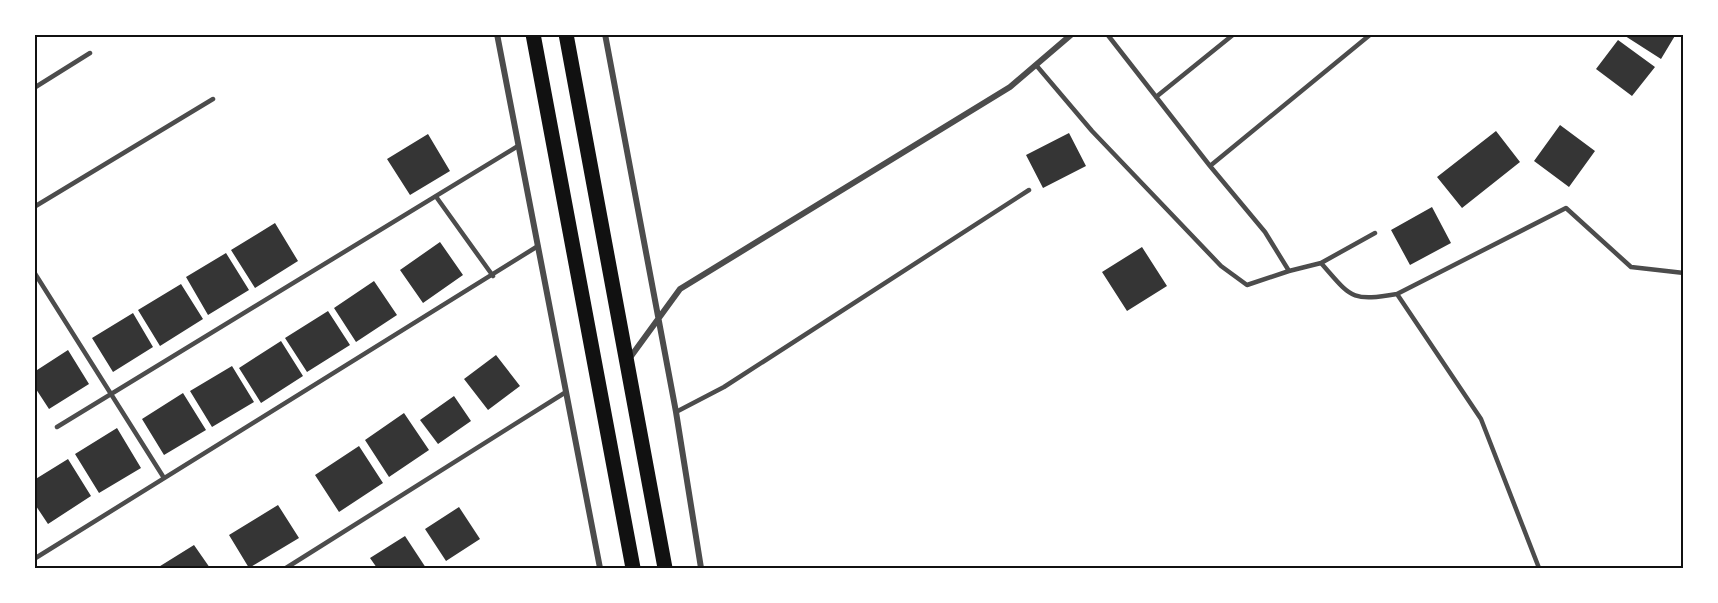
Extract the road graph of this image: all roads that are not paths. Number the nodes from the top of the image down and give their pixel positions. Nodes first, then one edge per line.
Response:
1 (497, 34) edge
2 (533, 34) edge
3 (566, 34) edge
4 (605, 34) edge
5 (1072, 34) edge
6 (1107, 34) edge
7 (1234, 34) edge
8 (1370, 35) edge
9 (90, 53) dead end
10 (1036, 65) junction
11 (34, 88) edge
12 (1156, 97) junction
13 (213, 99) dead end
14 (518, 146) junction
15 (1210, 166) junction
16 (1029, 190) dead end
17 (436, 198) junction
18 (34, 207) edge
19 (1375, 232) dead end
20 (538, 246) junction
21 (1321, 263) junction
22 (1289, 271) junction
23 (34, 272) edge
24 (1683, 273) edge
25 (492, 276) junction
26 (1397, 294) junction
27 (658, 320) junction
28 (627, 362) junction
29 (566, 392) junction
30 (111, 394) junction
31 (675, 412) junction
32 (57, 428) dead end
33 (164, 478) junction
34 (34, 559) edge
35 (286, 568) edge
36 (600, 568) edge
37 (633, 568) edge
38 (665, 568) edge
39 (701, 568) edge
40 (1539, 568) edge

1 - 14 street
2 - 37 main road
3 - 28 main road
4 - 27 street
5 - 10 street
6 - 12 lane
7 - 12 lane
8 - 15 lane
9 - 11 lane
10 - 22 lane
10 - 27 street
12 - 15 lane
13 - 18 lane
14 - 17 lane
14 - 20 street
15 - 22 lane
16 - 31 lane
17 - 25 lane
17 - 30 lane
19 - 21 lane
20 - 25 lane
20 - 29 street
21 - 22 lane
21 - 26 lane
23 - 30 lane
24 - 26 lane
25 - 33 lane
26 - 40 lane
27 - 28 street
27 - 31 street
28 - 38 main road
29 - 35 lane
29 - 36 street
30 - 32 lane
30 - 33 lane
31 - 39 street
33 - 34 lane

